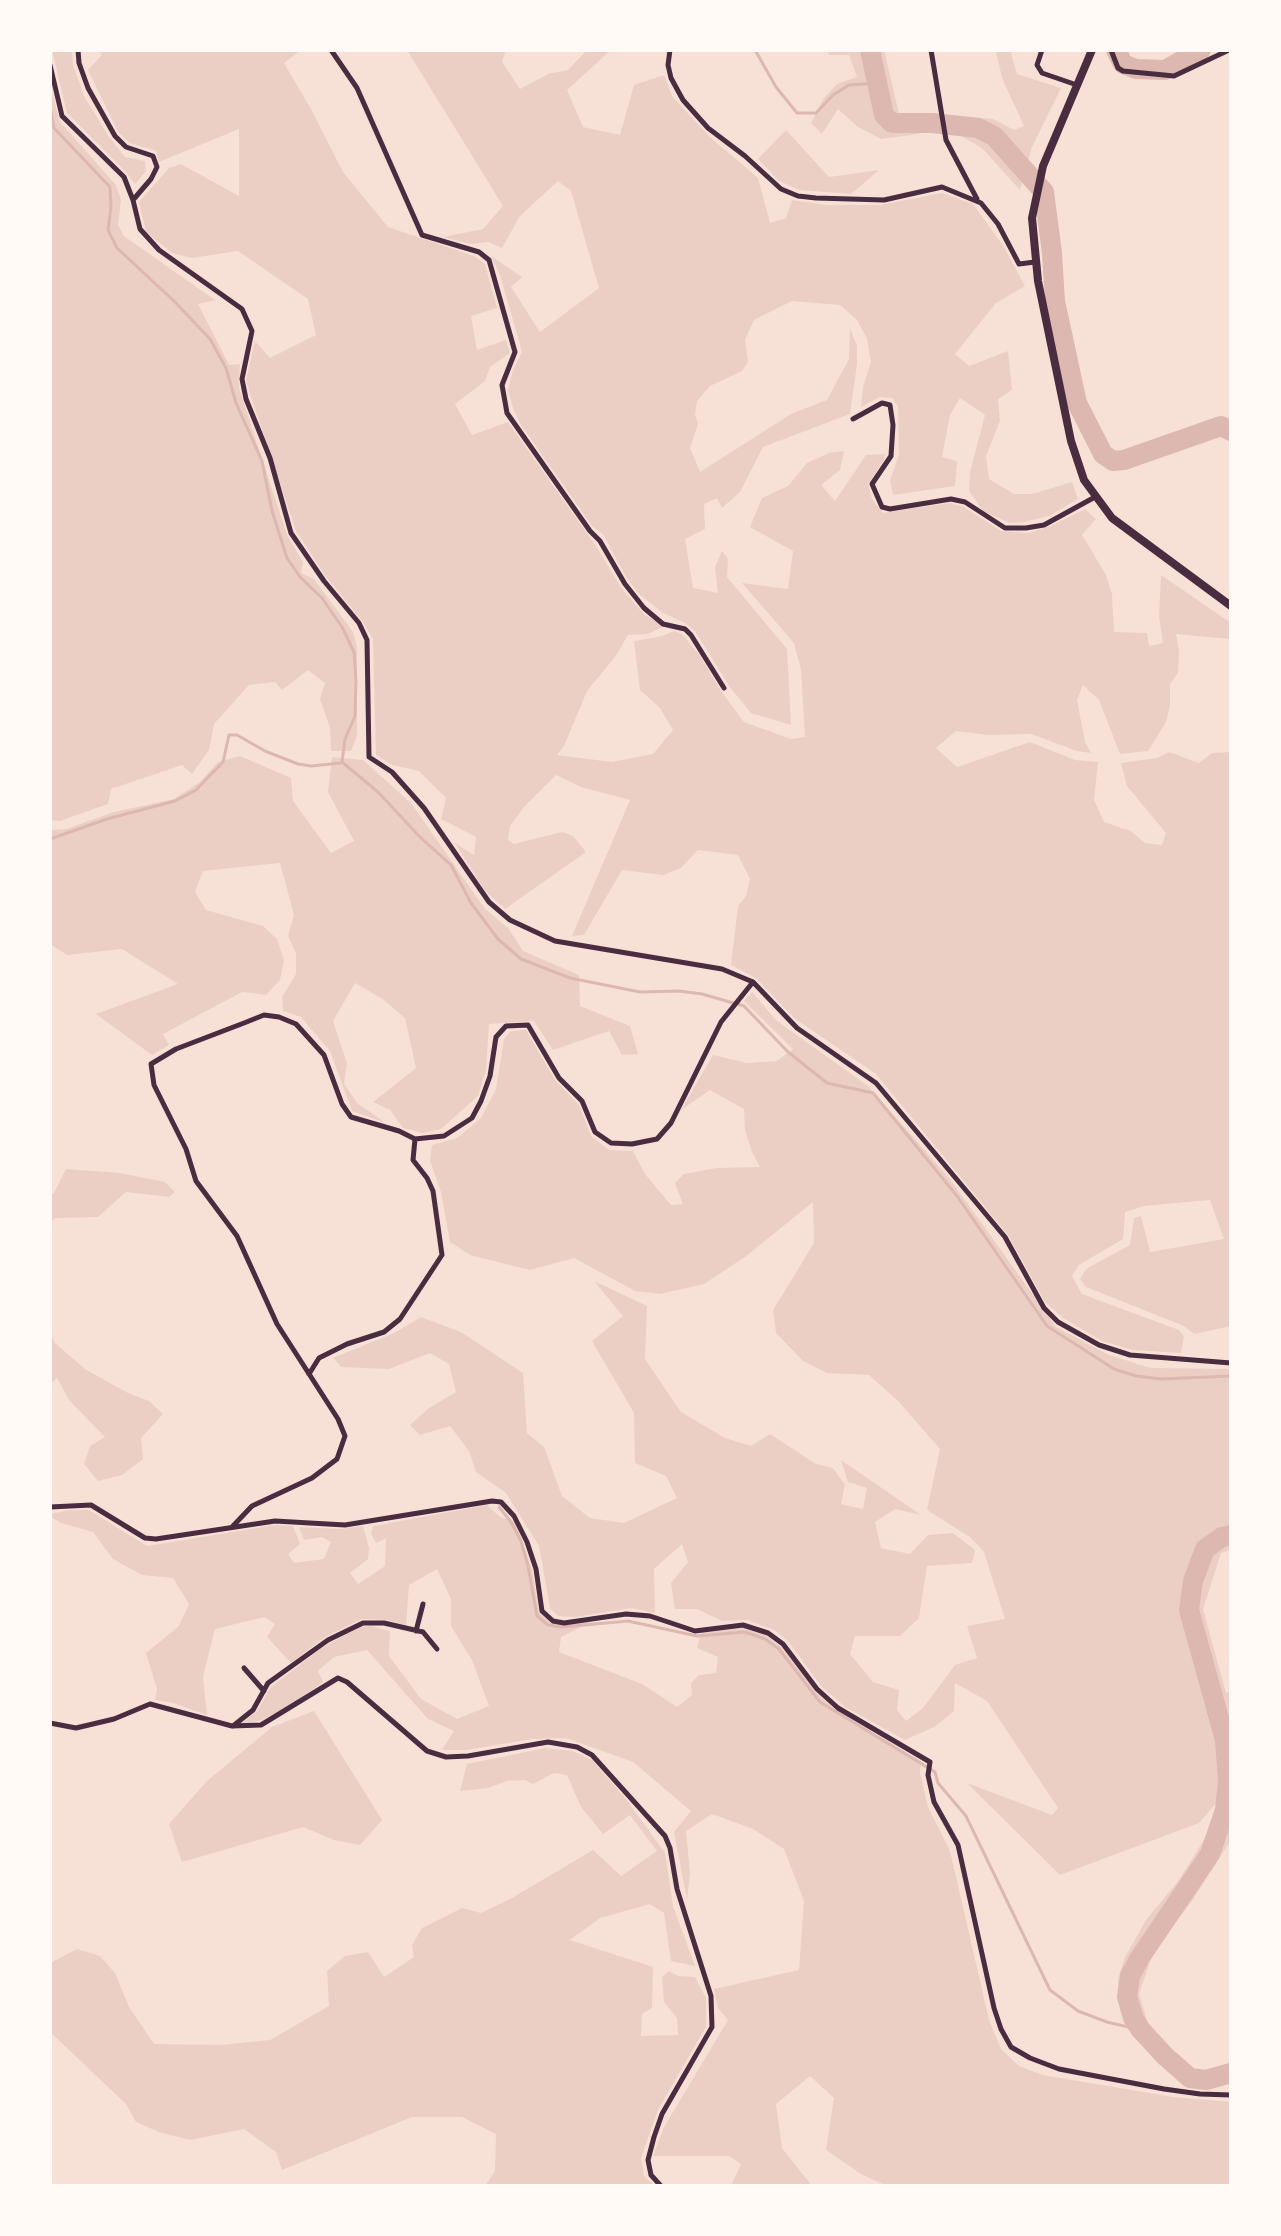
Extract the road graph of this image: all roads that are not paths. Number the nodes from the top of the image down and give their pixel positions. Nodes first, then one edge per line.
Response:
1 (78, 50) edge
2 (331, 50) edge
3 (670, 50) edge
4 (931, 50) edge
5 (1042, 50) edge
6 (1092, 50) edge
7 (1111, 50) edge
8 (1229, 50) edge
9 (50, 65) edge
10 (1077, 85) junction
11 (133, 200) junction
12 (977, 200) junction
13 (1035, 262) junction
14 (853, 419) dead end
15 (1095, 497) junction
16 (1231, 606) edge
17 (724, 688) dead end
18 (753, 982) junction
19 (415, 1139) junction
20 (1231, 1363) edge
21 (309, 1374) junction
22 (50, 1507) edge
23 (232, 1527) junction
24 (423, 1604) dead end
25 (416, 1631) junction
26 (437, 1649) dead end
27 (244, 1668) dead end
28 (264, 1691) junction
29 (50, 1723) edge
30 (232, 1726) junction
31 (1231, 2095) edge
32 (661, 2186) edge

1 - 11 street
2 - 17 street
3 - 12 street
4 - 12 street
5 - 10 street
6 - 10 main road
7 - 8 street
9 - 11 street
10 - 13 main road
11 - 18 street
12 - 13 street
13 - 15 main road
14 - 15 street
15 - 16 main road
18 - 19 street
18 - 20 street
19 - 21 street
19 - 21 street
21 - 23 street
22 - 23 street
23 - 31 street
24 - 25 street
25 - 26 street
25 - 28 street
27 - 28 street
28 - 30 street
29 - 30 street
30 - 32 street

